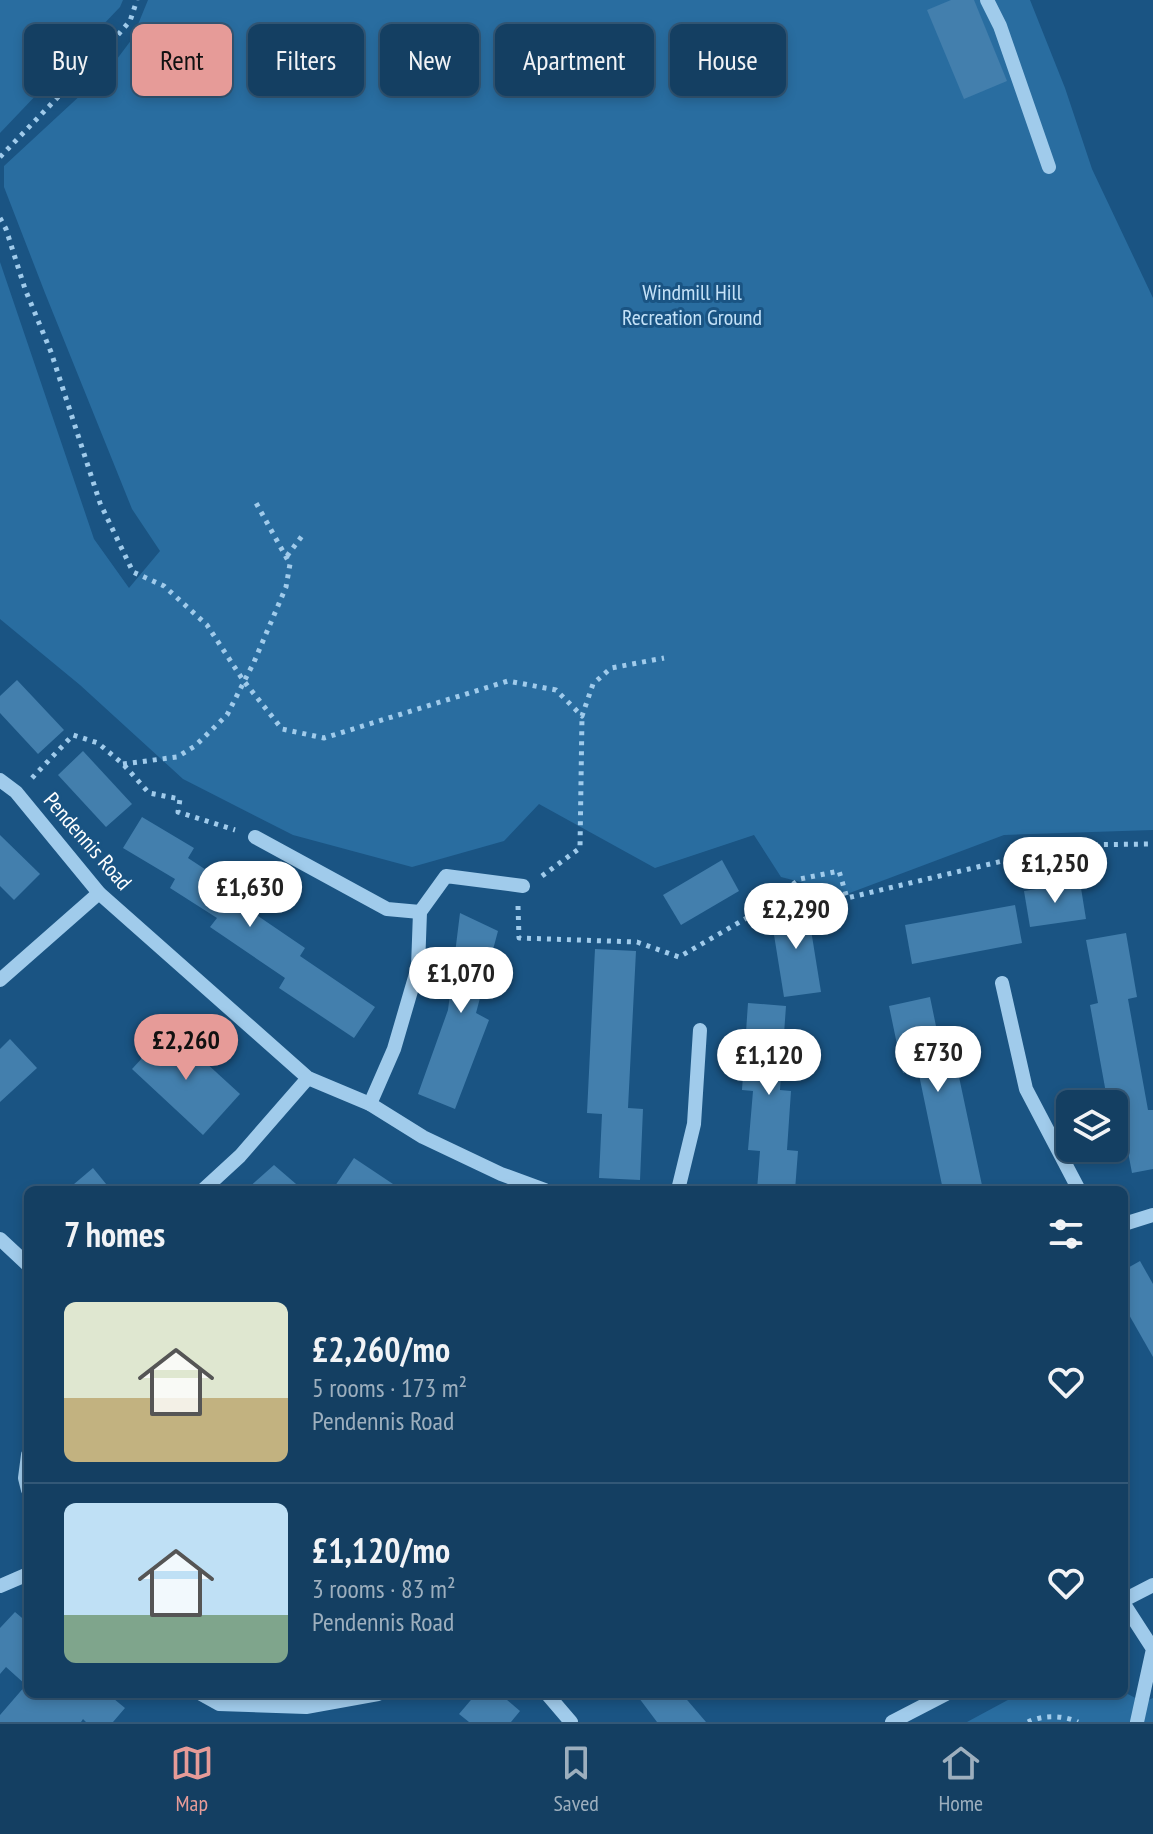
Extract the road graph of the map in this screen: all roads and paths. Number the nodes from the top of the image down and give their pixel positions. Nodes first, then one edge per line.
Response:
1 (137, 0) edge
2 (987, 0) edge
3 (0, 157) edge
4 (1049, 167) dead end
5 (0, 218) edge
6 (255, 501) dead end
7 (302, 536) dead end
8 (287, 556) junction
9 (664, 658) dead end
10 (243, 680) junction
11 (582, 716) junction
12 (123, 764) junction
13 (0, 780) edge
14 (16, 792) junction
15 (255, 837) joint
16 (1153, 844) edge
17 (523, 886) junction
18 (99, 893) junction
19 (420, 912) junction
20 (0, 980) edge
21 (1002, 983) dead end
22 (700, 1030) dead end
23 (308, 1078) junction
24 (370, 1104) junction
25 (207, 1186) edge
26 (534, 1186) edge
27 (679, 1186) edge
28 (1077, 1186) edge
29 (1153, 1215) edge
30 (1128, 1223) edge
31 (0, 1239) edge
32 (24, 1261) edge
33 (24, 1576) edge
34 (1153, 1585) edge
35 (0, 1586) edge
36 (1128, 1600) edge
37 (1128, 1608) edge
38 (1153, 1649) edge
39 (208, 1698) edge
40 (363, 1698) edge
41 (550, 1698) edge
42 (938, 1698) edge
43 (305, 1714) edge
44 (1038, 1719) edge
45 (571, 1722) edge
46 (892, 1722) edge
47 (1028, 1722) edge
48 (1078, 1722) edge
49 (1137, 1722) edge

1 - 3 path
2 - 4 street
5 - 10 path
6 - 8 path
7 - 8 path
8 - 10 path
9 - 11 path
10 - 11 path
10 - 12 path
11 - 17 path
12 - 14 path
12 - 15 path
13 - 14 street, Pendennis Road
14 - 18 street, Pendennis Road
15 - 19 street
16 - 17 path
17 - 19 street
18 - 20 street
18 - 23 street, Pendennis Road
19 - 24 street
21 - 28 street
22 - 27 street
23 - 24 street, Pendennis Road
23 - 25 street
24 - 26 street, Pendennis Road
29 - 30 street
31 - 32 street
33 - 35 street
34 - 36 street
37 - 38 street
38 - 49 street
39 - 43 street
40 - 43 street
41 - 45 street
42 - 46 street
44 - 47 path
44 - 48 path

